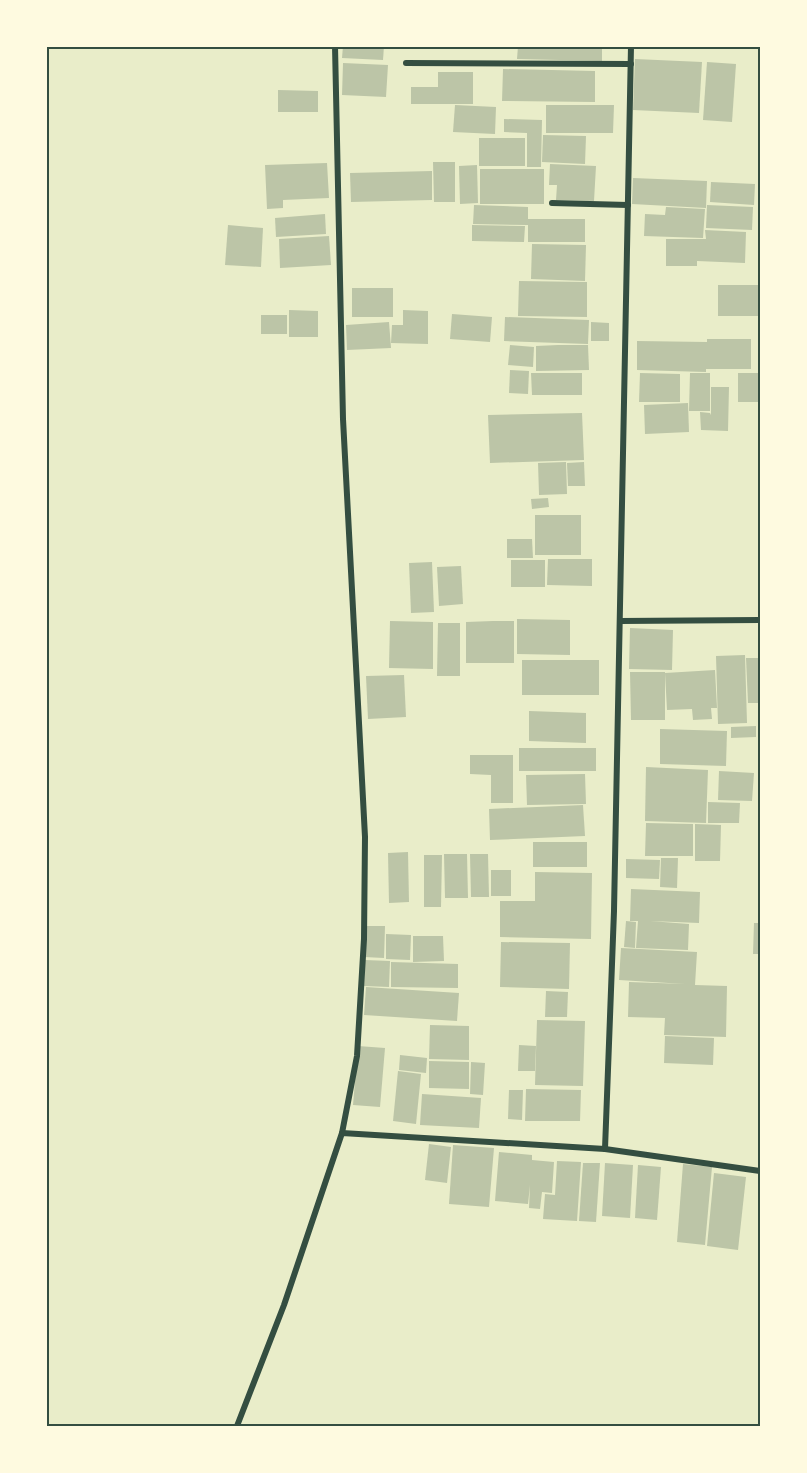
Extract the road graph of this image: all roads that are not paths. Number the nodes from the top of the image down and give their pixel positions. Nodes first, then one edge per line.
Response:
1 (335, 46) edge
2 (631, 46) edge
3 (406, 63) dead end
4 (631, 64) junction
5 (552, 204) dead end
6 (628, 205) junction
7 (760, 620) edge
8 (620, 621) junction
9 (342, 1133) junction
10 (604, 1149) junction
11 (760, 1172) edge
12 (237, 1426) edge

1 - 9 street
2 - 4 street
3 - 4 street
4 - 6 street
5 - 6 street
6 - 8 street
7 - 8 street
8 - 10 street
9 - 10 street
9 - 12 street
10 - 11 street

